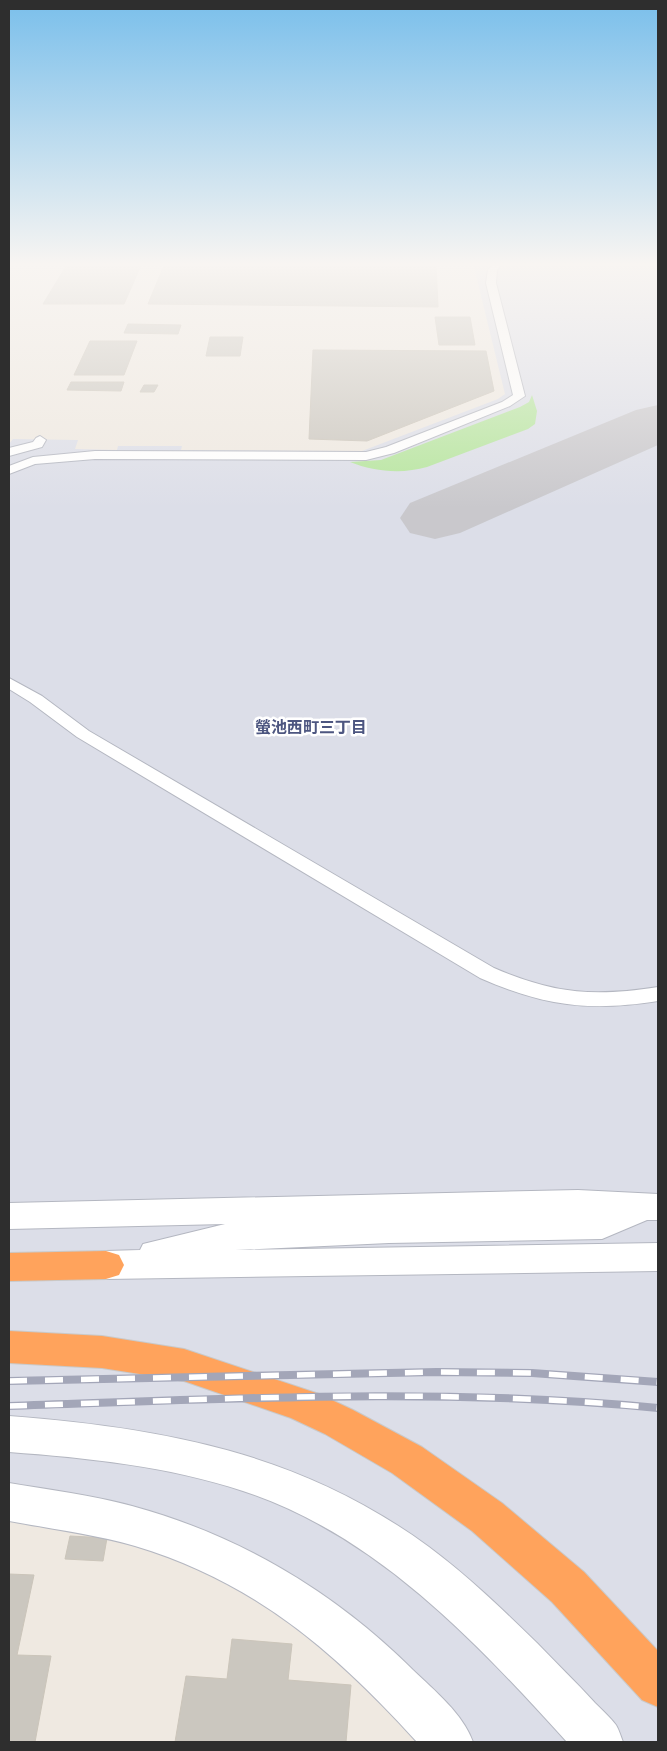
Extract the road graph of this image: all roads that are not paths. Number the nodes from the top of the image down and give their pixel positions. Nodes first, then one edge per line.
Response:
1 (507, 345) edge
2 (40, 440) dead end
3 (9, 452) edge
4 (9, 470) edge
5 (9, 683) edge
6 (658, 994) edge
7 (653, 1203) edge
8 (9, 1216) edge
9 (658, 1257) edge
10 (106, 1265) junction
11 (9, 1267) edge
12 (9, 1347) edge
13 (9, 1434) edge
14 (9, 1502) edge
15 (658, 1684) edge
16 (449, 1742) edge
17 (599, 1742) edge

1 - 4 lane
2 - 3 lane
5 - 6 lane
7 - 8 street
7 - 10 street
9 - 10 street
10 - 11 highway
12 - 15 highway
13 - 17 street
14 - 16 street

